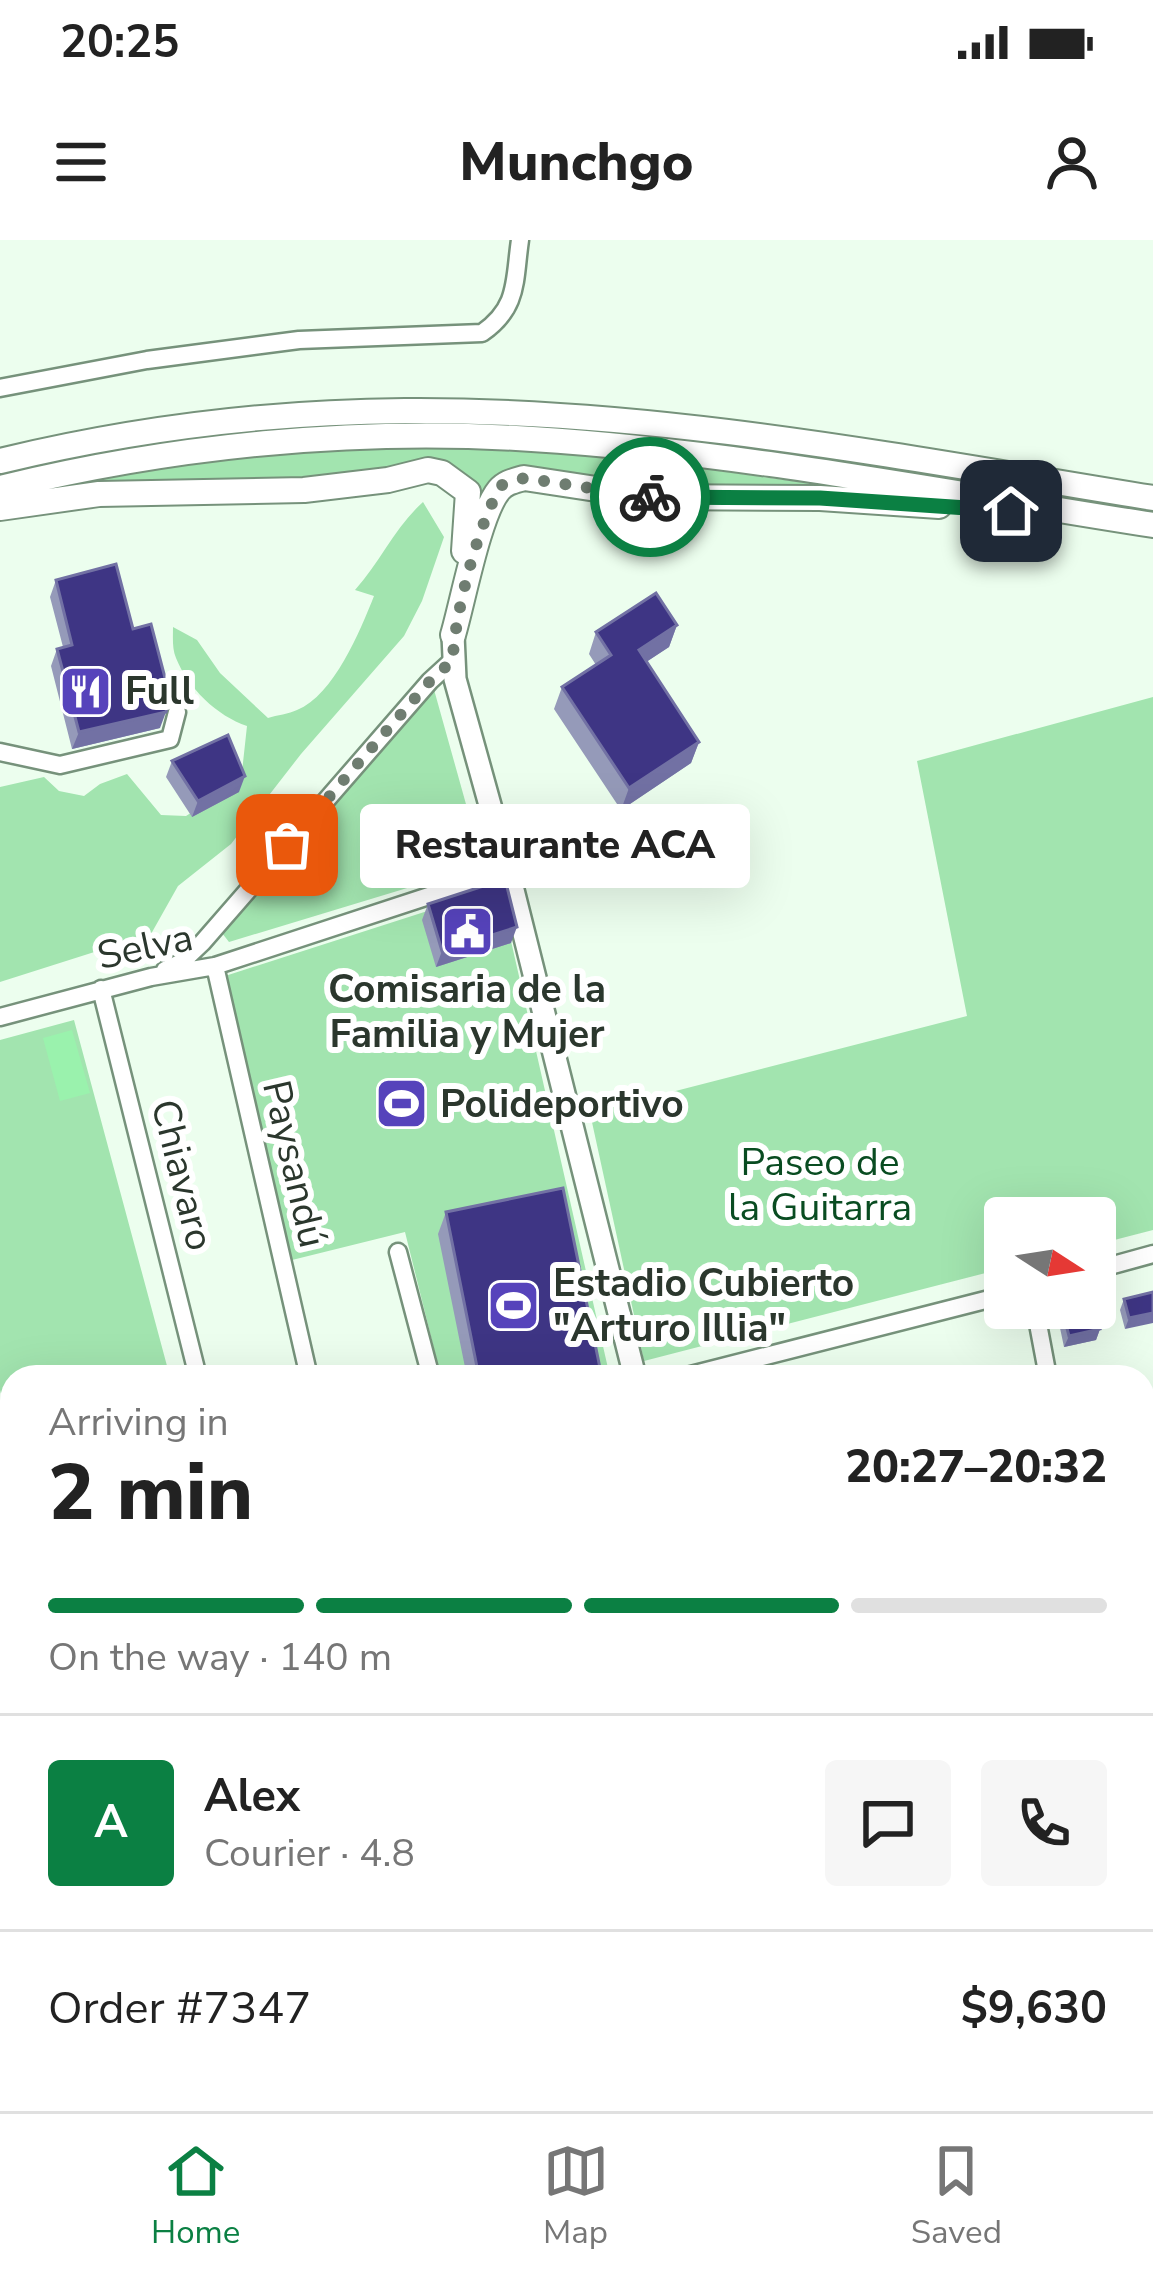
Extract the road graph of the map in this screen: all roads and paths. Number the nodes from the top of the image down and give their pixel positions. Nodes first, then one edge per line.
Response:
1 (520, 240) edge
2 (0, 388) edge
3 (1, 460) edge
4 (0, 488) edge
5 (1153, 498) edge
6 (0, 508) edge
7 (1106, 518) junction
8 (1153, 525) edge
9 (453, 648) junction
10 (177, 712) dead end
11 (0, 752) edge
12 (508, 870) junction
13 (214, 966) junction
14 (151, 976) junction
15 (101, 989) junction
16 (0, 1017) edge
17 (398, 1252) dead end
18 (1153, 1254) edge
19 (1116, 1264) edge
20 (984, 1300) edge
21 (1039, 1329) edge
22 (196, 1365) edge
23 (306, 1365) edge
24 (428, 1365) edge
25 (632, 1365) edge
26 (730, 1365) edge
27 (1046, 1365) edge

1 - 2 street
3 - 5 highway
4 - 7 highway
6 - 9 highway
7 - 8 highway
7 - 9 highway
9 - 12 main road
9 - 14 street
10 - 11 street
12 - 13 street, Selva
12 - 25 main road
13 - 14 street, Selva
13 - 23 street, Paysandú
14 - 15 street, Selva
15 - 16 street, Selva
15 - 22 street, Chiavaro
17 - 24 street
18 - 19 street
20 - 26 street
21 - 27 street

